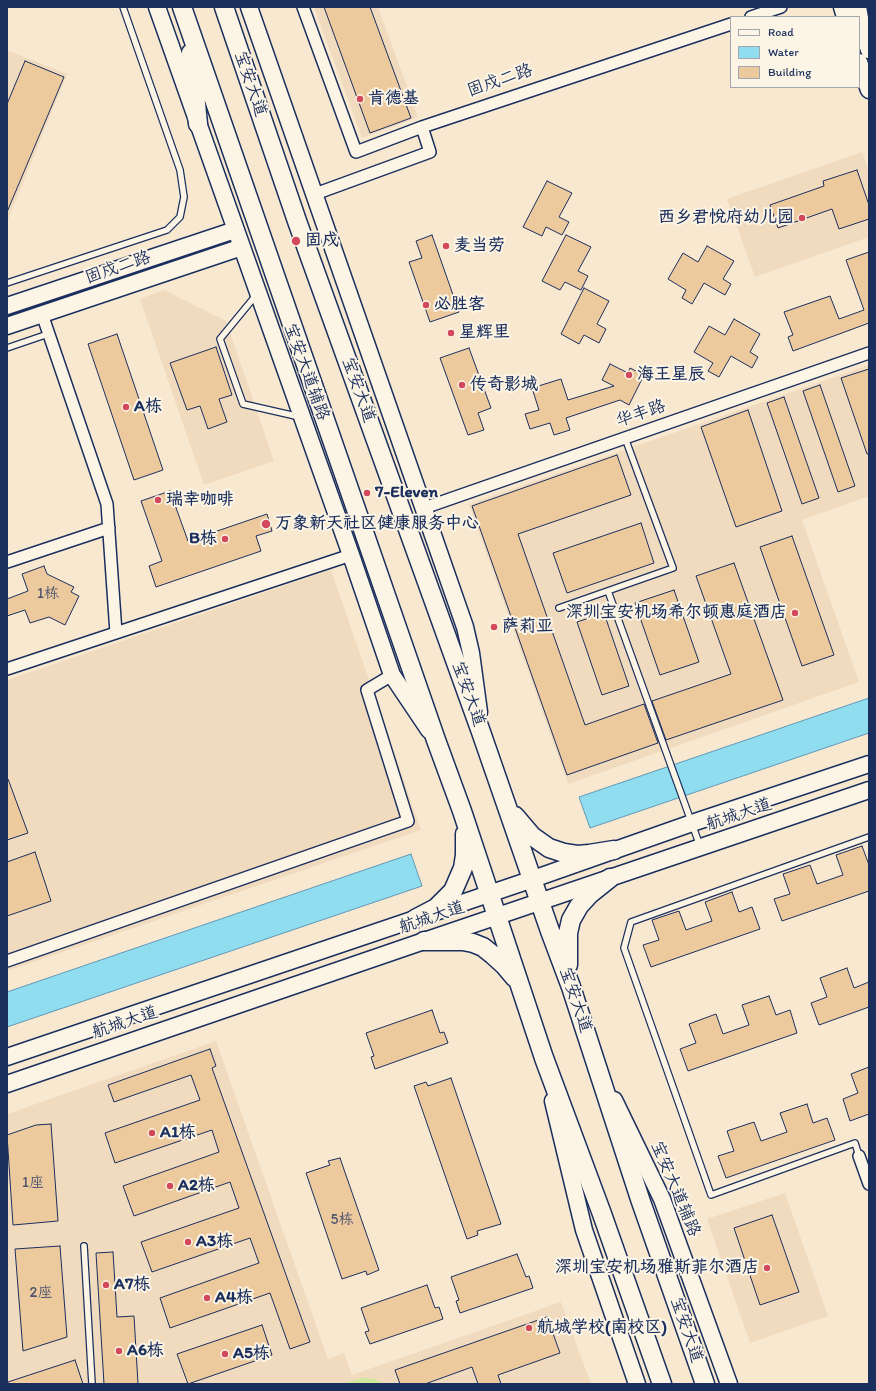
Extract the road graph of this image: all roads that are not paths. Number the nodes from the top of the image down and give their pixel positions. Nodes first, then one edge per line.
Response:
1 (123, 7) edge
2 (157, 7) edge
3 (182, 7) edge
4 (224, 7) edge
5 (249, 7) edge
6 (303, 7) edge
7 (781, 7) edge
8 (754, 16) edge
9 (860, 18) edge
10 (730, 24) edge
11 (189, 27) junction
12 (869, 50) edge
13 (860, 65) edge
14 (869, 90) edge
15 (198, 124) junction
16 (422, 128) junction
17 (315, 194) junction
18 (236, 230) junction
19 (242, 247) junction
20 (7, 283) edge
21 (258, 293) junction
22 (7, 306) edge
23 (42, 314) junction
24 (7, 326) edge
25 (48, 334) junction
26 (7, 348) edge
27 (869, 353) edge
28 (302, 418) junction
29 (625, 438) junction
30 (424, 508) junction
31 (109, 528) junction
32 (351, 555) junction
33 (7, 562) edge
34 (608, 591) junction
35 (559, 608) dead end
36 (116, 633) junction
37 (7, 669) edge
38 (392, 675) junction
39 (481, 732) junction
40 (436, 740) junction
41 (869, 764) edge
42 (868, 793) edge
43 (504, 797) junction
44 (462, 811) junction
45 (692, 823) junction
46 (869, 837) edge
47 (701, 848) junction
48 (614, 850) junction
49 (610, 878) junction
50 (533, 879) junction
51 (490, 893) junction
52 (540, 902) junction
53 (498, 916) junction
54 (415, 919) junction
55 (424, 941) junction
56 (7, 961) edge
57 (571, 987) junction
58 (524, 995) junction
59 (7, 1057) edge
60 (544, 1058) junction
61 (595, 1058) junction
62 (7, 1084) edge
63 (859, 1156) joint
64 (869, 1184) edge
65 (84, 1246) dead end
66 (92, 1384) edge
67 (637, 1384) edge
68 (662, 1384) edge
69 (705, 1384) edge
70 (729, 1384) edge

1 - 20 lane
2 - 15 main road, 宝安大道辅路
3 - 11 main road
4 - 39 main road, 宝安大道
5 - 17 main road
6 - 16 street, 固戍二路
7 - 8 street
9 - 12 main road
10 - 16 street, 固戍二路
11 - 15 main road
11 - 40 main road
13 - 14 main road
15 - 18 main road, 宝安大道辅路
16 - 17 street
17 - 30 main road
18 - 19 main road, 宝安大道辅路
18 - 22 main road, 固戍二路
19 - 21 main road, 宝安大道辅路
19 - 23 main road, 固戍二路
21 - 28 main road, 宝安大道辅路
21 - 28 lane
23 - 24 main road, 固戍二路
23 - 25 street
25 - 26 lane
25 - 31 street
27 - 29 street, 华丰路
28 - 32 main road, 宝安大道辅路
29 - 30 street, 华丰路
29 - 34 lane
30 - 39 main road
31 - 33 street
31 - 36 street
32 - 36 street
32 - 38 main road, 宝安大道辅路
34 - 35 lane
34 - 45 lane
36 - 37 street
38 - 40 main road, 宝安大道辅路
38 - 56 street
39 - 43 main road, 宝安大道
40 - 44 main road
41 - 45 main road, 航城大道
42 - 47 main road, 航城大道
43 - 48 main road
43 - 50 main road, 宝安大道
44 - 51 main road
44 - 54 main road
45 - 47 lane
45 - 48 main road, 航城大道
46 - 63 lane
47 - 49 main road, 航城大道
48 - 50 main road, 航城大道
49 - 52 main road, 航城大道
49 - 57 main road
50 - 51 main road, 航城大道
50 - 52 main road, 宝安大道
51 - 53 main road
51 - 54 main road, 航城大道
52 - 53 main road, 航城大道
52 - 57 main road, 宝安大道
53 - 55 main road, 航城大道
53 - 58 main road
54 - 59 main road, 航城大道
55 - 58 main road
55 - 62 main road, 航城大道
57 - 61 main road, 宝安大道
58 - 60 main road
60 - 67 main road
60 - 68 main road
61 - 69 main road, 宝安大道
61 - 70 main road, 宝安大道辅路
63 - 64 street
65 - 66 lane

